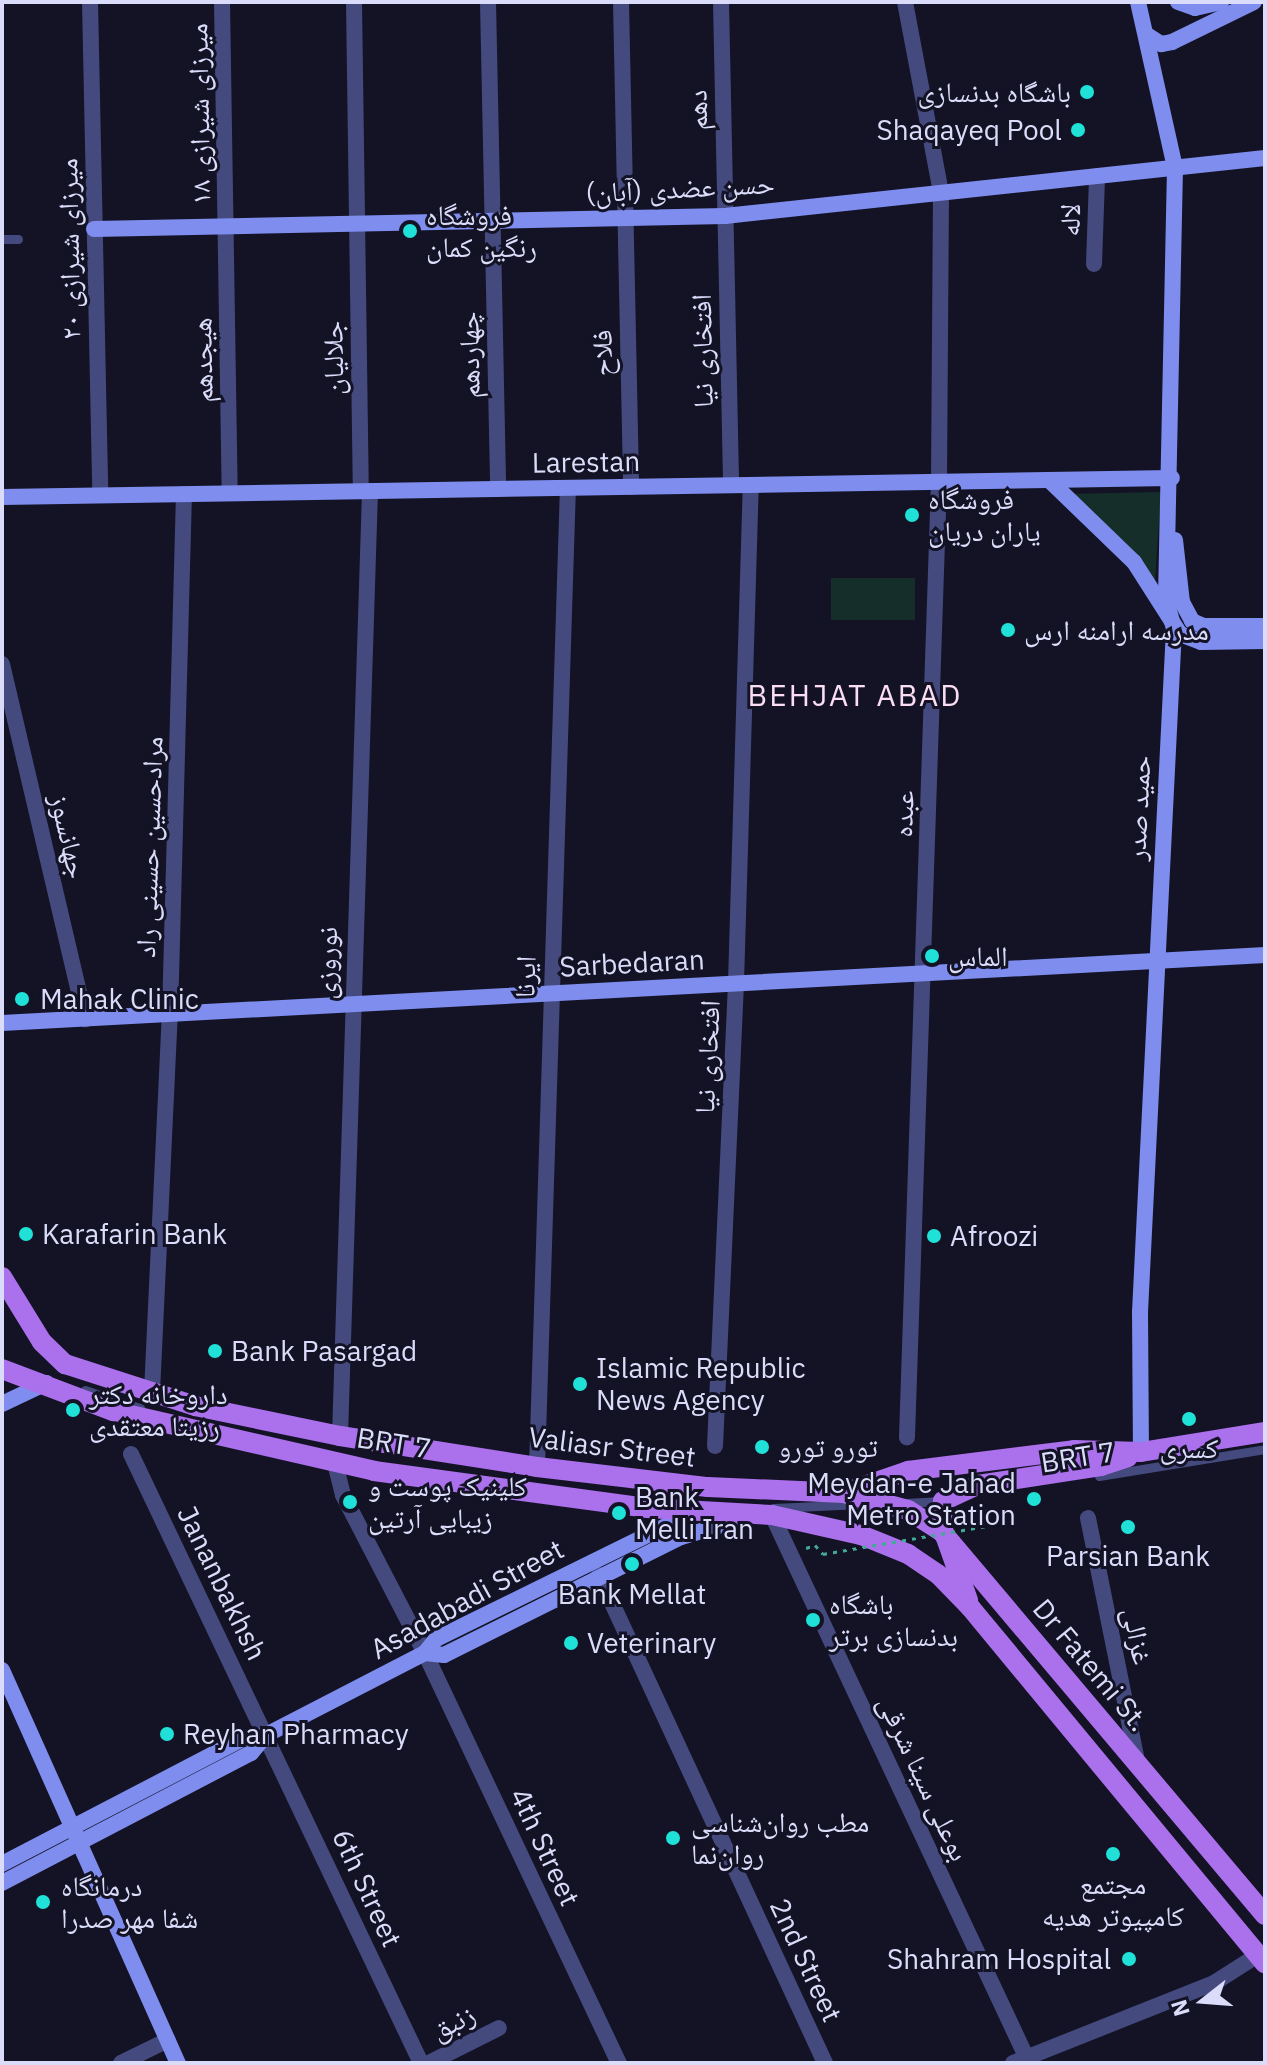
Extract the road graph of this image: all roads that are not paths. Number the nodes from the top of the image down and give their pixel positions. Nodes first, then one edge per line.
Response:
1 (90, 2) edge
2 (222, 2) edge
3 (354, 2) edge
4 (488, 2) edge
5 (621, 2) edge
6 (721, 2) edge
7 (905, 2) edge
8 (1138, 2) edge
9 (1178, 2) edge
10 (1221, 2) edge
11 (1254, 2) edge
12 (1147, 35) junction
13 (1265, 158) edge
14 (1175, 168) junction
15 (1097, 176) junction
16 (941, 193) junction
17 (725, 216) junction
18 (625, 218) junction
19 (492, 221) junction
20 (357, 224) junction
21 (227, 226) junction
22 (94, 229) junction
23 (2, 239) edge
24 (18, 239) dead end
25 (1094, 264) dead end
26 (1172, 478) junction
27 (1049, 480) junction
28 (939, 482) junction
29 (731, 485) junction
30 (751, 485) junction
31 (631, 487) junction
32 (568, 488) junction
33 (498, 489) junction
34 (365, 491) junction
35 (230, 493) junction
36 (184, 494) junction
37 (100, 495) junction
38 (2, 497) edge
39 (1170, 527) junction
40 (1265, 626) edge
41 (1174, 629) junction
42 (1265, 641) edge
43 (2, 664) edge
44 (1265, 955) edge
45 (1155, 961) junction
46 (923, 973) junction
47 (736, 983) junction
48 (550, 993) junction
49 (350, 1004) junction
50 (170, 1014) junction
51 (85, 1019) junction
52 (2, 1023) edge
53 (2, 1277) edge
54 (2, 1366) edge
55 (46, 1383) junction
56 (152, 1392) junction
57 (2, 1404) edge
58 (1265, 1432) edge
59 (340, 1436) junction
60 (907, 1437) dead end
61 (715, 1446) dead end
62 (1265, 1449) edge
63 (1141, 1452) junction
64 (131, 1454) dead end
65 (335, 1463) junction
66 (537, 1467) junction
67 (844, 1493) junction
68 (702, 1501) junction
69 (943, 1501) junction
70 (892, 1503) junction
71 (630, 1505) junction
72 (772, 1515) junction
73 (1088, 1518) dead end
74 (650, 1532) junction
75 (943, 1532) junction
76 (599, 1575) junction
77 (970, 1607) junction
78 (425, 1653) junction
79 (2, 1670) edge
80 (266, 1735) junction
81 (1137, 1763) junction
82 (73, 1836) junction
83 (2, 1864) edge
84 (2, 1883) edge
85 (1265, 1915) edge
86 (1263, 1956) edge
87 (499, 2028) dead end
88 (168, 2040) junction
89 (1023, 2061) edge
90 (121, 2063) edge
91 (178, 2063) edge
92 (421, 2063) edge
93 (429, 2063) edge
94 (619, 2063) edge
95 (825, 2063) edge

1 - 22 street, میرزای شیرازی ۲۰
2 - 21 street, میرزای شیرازی ۱۸
3 - 20 street, جلالیان
4 - 19 street, چهاردهم
5 - 18 street, فلاح
6 - 17 street, دهم
7 - 16 street, عبده
8 - 12 street, حمید صدر
9 - 10 street
11 - 12 street
12 - 14 street, حمید صدر
13 - 14 street, حسن عضدی (آبان)
14 - 15 street, حسن عضدی (آبان)
14 - 26 street, حمید صدر
15 - 16 street, حسن عضدی (آبان)
15 - 25 street, لاله
16 - 17 street, حسن عضدی (آبان)
16 - 28 street, عبده
17 - 18 street, حسن عضدی (آبان)
17 - 29 street, افتخاری نیا
18 - 19 street, حسن عضدی (آبان)
18 - 31 street, فلاح
19 - 20 street, حسن عضدی (آبان)
19 - 33 street, چهاردهم
20 - 21 street, حسن عضدی (آبان)
20 - 34 street, جلالیان
21 - 22 street, حسن عضدی (آبان)
21 - 35 street, هیجدهم
22 - 37 street, میرزای شیرازی ۲۰
23 - 24 lane
26 - 27 street, Larestan
26 - 39 street, حمید صدر
27 - 28 street, Larestan
27 - 41 street
28 - 30 street, Larestan
28 - 46 street, عبده
29 - 30 street, Larestan
29 - 31 street, Larestan
30 - 47 street, افتخاری نیا
31 - 32 street, Larestan
32 - 33 street, Larestan
32 - 48 street, ايرنا
33 - 34 street, Larestan
34 - 35 street, Larestan
34 - 49 street, نوروزی
35 - 36 street, Larestan
36 - 37 street, Larestan
36 - 50 street, مرادحسین حسینی راد
37 - 38 street, Larestan
39 - 40 street
39 - 41 street, حمید صدر
41 - 42 street
41 - 45 street, حمید صدر
43 - 51 street, جهانسوز
44 - 45 street, Sarbedaran
45 - 46 street, Sarbedaran
45 - 63 street, حمید صدر
46 - 47 street, Sarbedaran
46 - 60 street, عبده
47 - 48 street, Sarbedaran
47 - 61 street, افتخاری نیا
48 - 49 street, Sarbedaran
48 - 66 street, ايرنا
49 - 50 street, Sarbedaran
49 - 59 street, نوروزی
50 - 51 street, Sarbedaran
50 - 56 street, مرادحسین حسینی راد
51 - 52 street, Sarbedaran
53 - 56 main road, Valiasr Street
54 - 55 main road, Valiasr Street
54 - 68 lane, BRT 7
55 - 57 street
55 - 65 main road, Valiasr Street
56 - 59 main road, Valiasr Street
58 - 63 main road, Valiasr Street
59 - 66 main road, Valiasr Street
62 - 69 lane, BRT 7
63 - 67 main road, Valiasr Street
63 - 69 main road
64 - 80 street, Jananbakhsh
65 - 71 main road, Valiasr Street
65 - 78 street, 4th Street
66 - 68 main road, Valiasr Street
67 - 68 main road, Valiasr Street
67 - 70 main road, Dr Fatemi St.
68 - 70 lane, BRT 7
68 - 71 main road, Valiasr Street
68 - 72 main road, Valiasr Street
68 - 74 street, Asadabadi Street
69 - 70 lane, BRT 7
69 - 75 main road
70 - 75 main road, Dr Fatemi St.
71 - 74 street
72 - 76 street
72 - 77 main road, Valiasr Street
72 - 89 street, بوعلی سینا شرقی
73 - 81 street, غزالی
74 - 78 street, Asadabadi Street
75 - 77 main road
75 - 81 main road, Dr Fatemi St.
76 - 78 street
76 - 95 street, 2nd Street
77 - 86 main road, Dr Fatemi St.
78 - 80 street, Asadabadi Street
78 - 94 street, 4th Street
79 - 82 street
80 - 82 street, Asadabadi Street
80 - 92 street, 6th Street
81 - 85 main road, Dr Fatemi St.
82 - 83 street, Asadabadi Street
82 - 84 street, Asadabadi Street
82 - 88 street
86 - 89 street
87 - 93 street, زنبق
88 - 90 street
88 - 91 street

